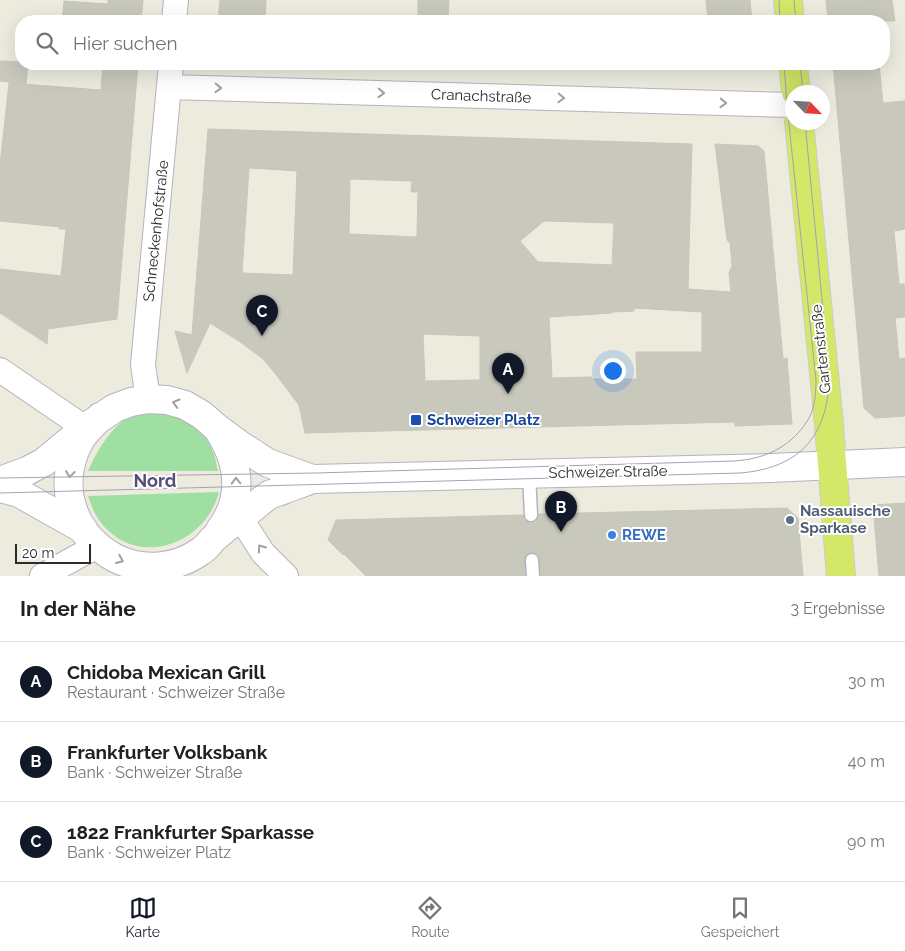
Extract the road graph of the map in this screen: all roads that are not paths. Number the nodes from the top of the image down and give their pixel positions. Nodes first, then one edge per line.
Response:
1 (176, 0) edge
2 (788, 0) edge
3 (175, 15) edge
4 (789, 15) edge
5 (794, 70) edge
6 (170, 75) edge
7 (795, 85) edge
8 (785, 104) edge
9 (800, 130) edge
10 (0, 370) edge
11 (148, 399) junction
12 (93, 423) junction
13 (216, 428) junction
14 (905, 462) edge
15 (832, 466) junction
16 (530, 474) junction
17 (312, 479) junction
18 (0, 480) edge
19 (0, 488) edge
20 (531, 514) dead end
21 (240, 517) junction
22 (90, 538) junction
23 (212, 541) junction
24 (532, 560) dead end
25 (150, 571) edge
26 (42, 576) edge
27 (286, 576) edge
28 (532, 576) edge
29 (841, 576) edge

1 - 3 street
2 - 4 main road
5 - 7 main road
6 -> 8 street, Cranachstraße
6 - 11 street, Schneckenhofstraße
9 - 15 main road, Gartenstraße
10 - 12 street
11 - 12 street
13 -> 11 street
12 - 18 street
12 -> 22 street
13 - 17 street
23 -> 13 street
14 - 15 street, Schweizer Straße
15 - 16 street, Schweizer Straße
15 - 29 main road, Gartenstraße
16 - 17 street, Schweizer Straße
16 - 20 lane
17 - 21 street
19 - 22 street
21 - 23 street
27 -> 21 street
22 -> 25 street
22 - 26 street
23 - 25 street
24 - 28 lane

